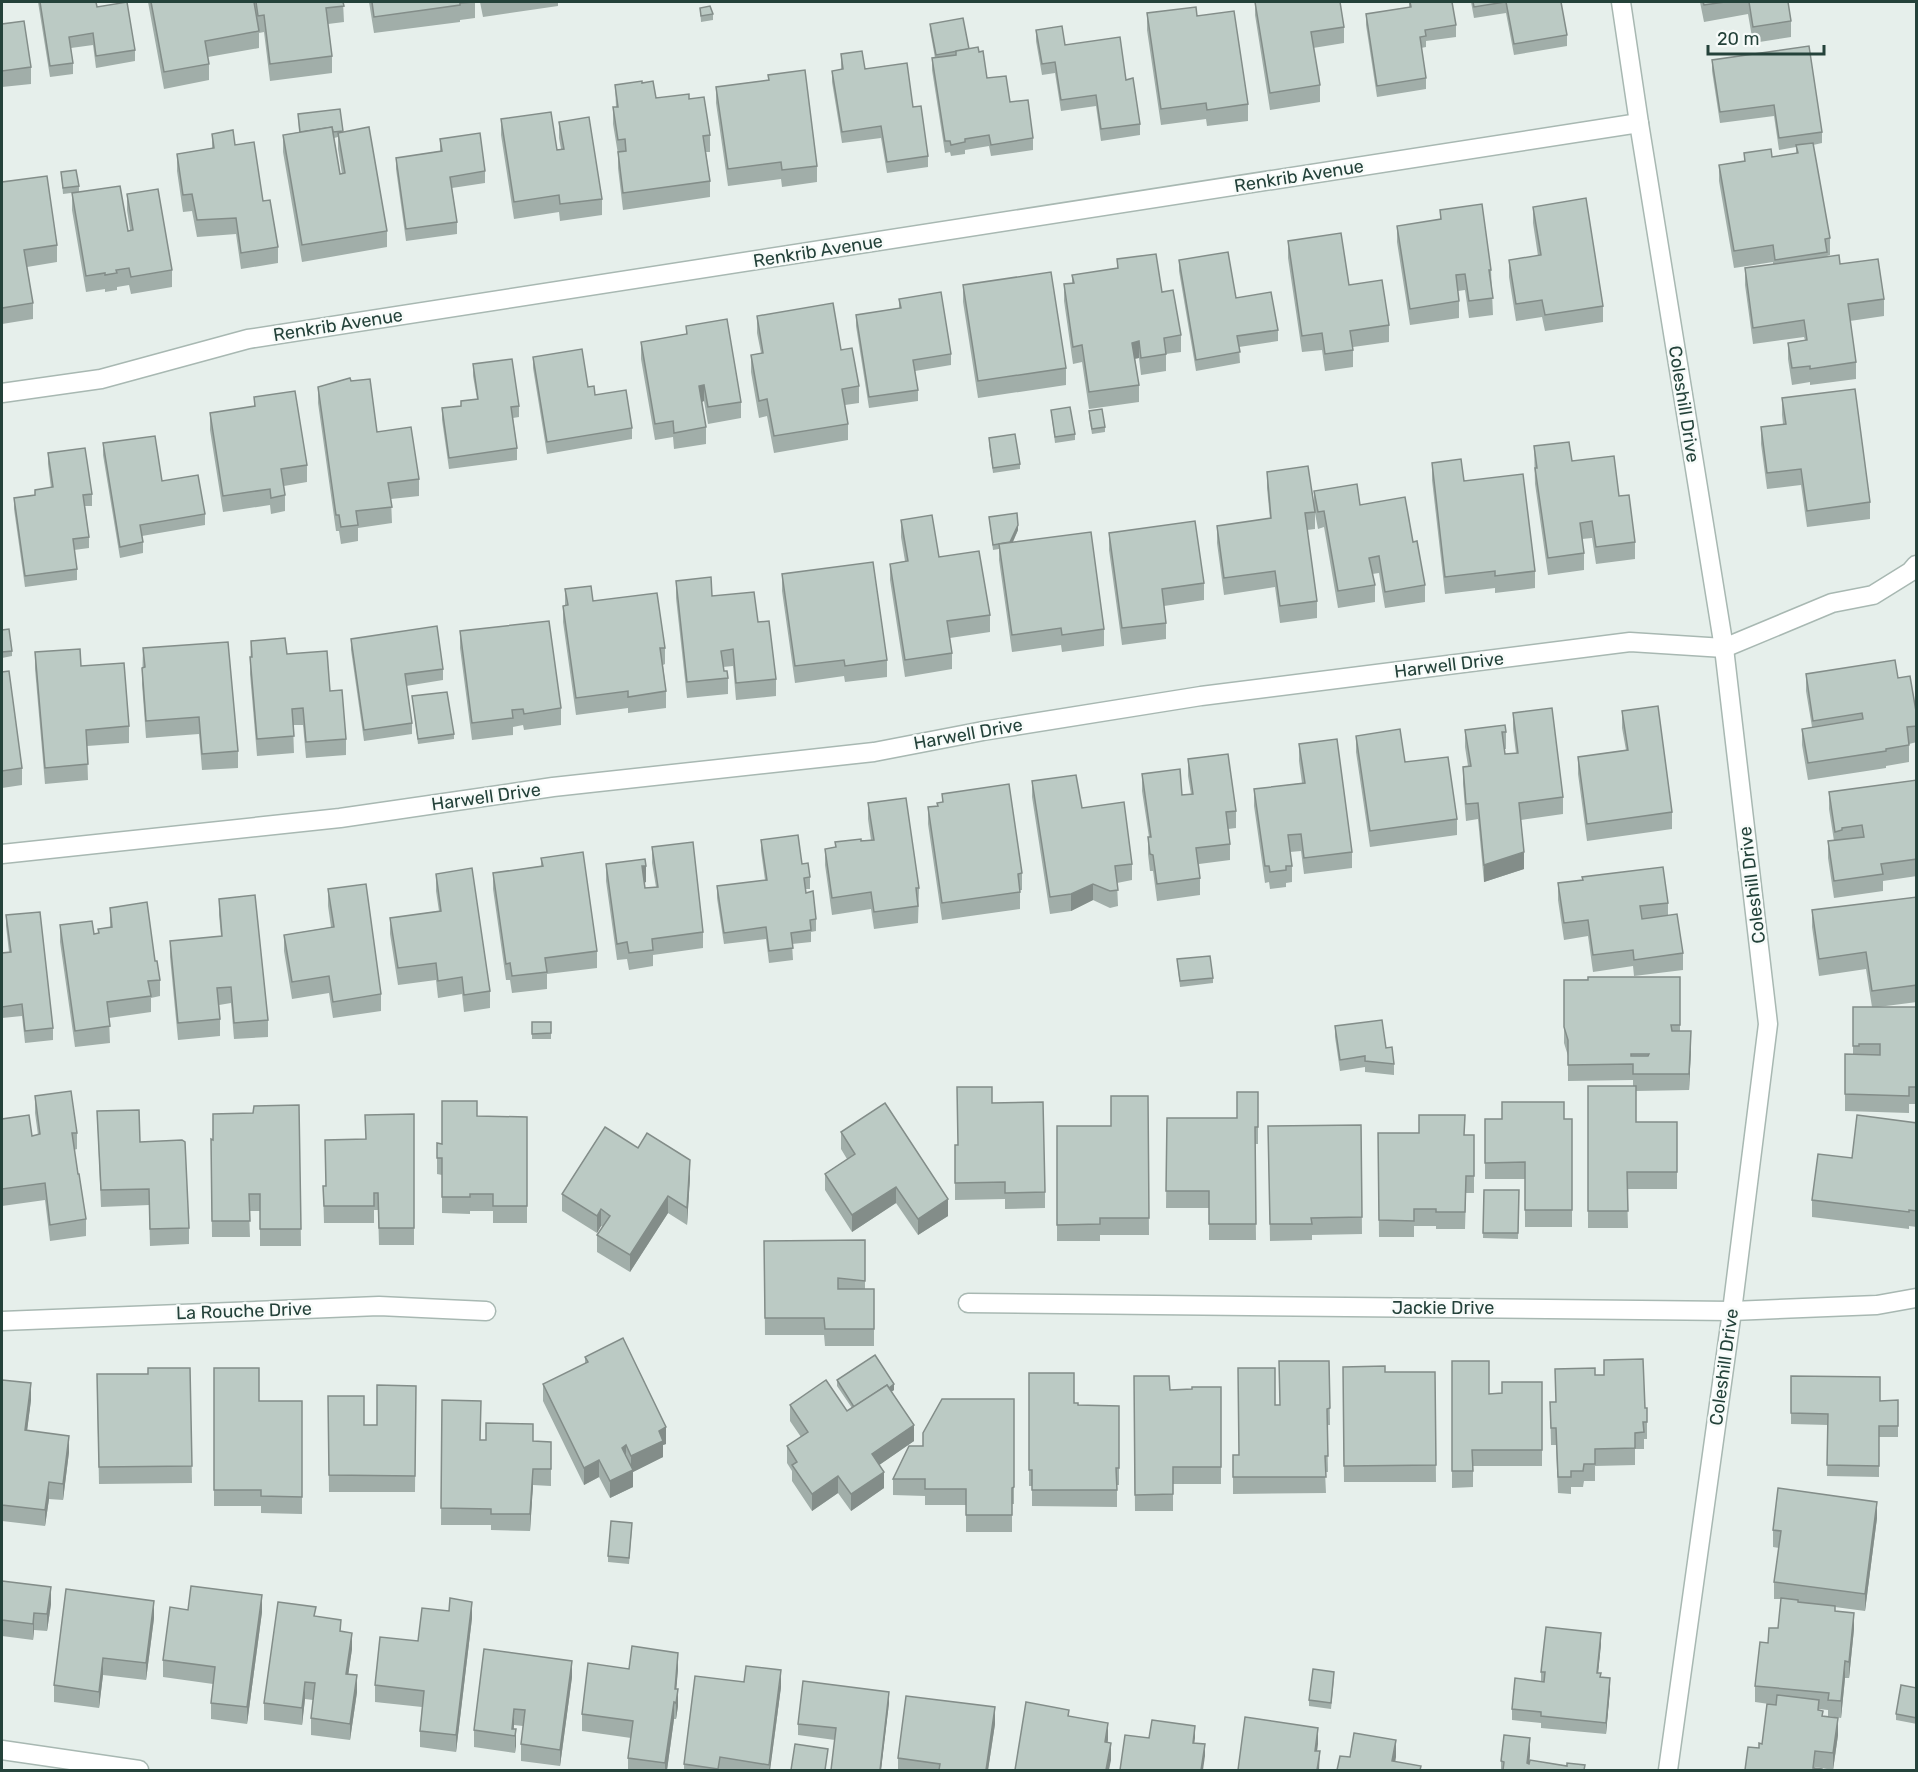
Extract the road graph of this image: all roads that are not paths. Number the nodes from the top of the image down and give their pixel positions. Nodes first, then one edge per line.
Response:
1 (1621, 2) edge
2 (1639, 123) junction
3 (2, 393) edge
4 (1917, 565) edge
5 (1724, 648) junction
6 (2, 854) edge
7 (1917, 1298) edge
8 (968, 1304) dead end
9 (486, 1311) dead end
10 (1732, 1311) junction
11 (2, 1321) edge
12 (2, 1750) edge
13 (139, 1770) edge
14 (1668, 1770) edge

1 - 2 street, Coleshill Drive
2 - 3 street, Renkrib Avenue
2 - 5 street, Coleshill Drive
4 - 5 street, Harwell Drive
5 - 6 street, Harwell Drive
5 - 10 street, Coleshill Drive
7 - 10 street, Jackie Drive
8 - 10 street, Jackie Drive
9 - 11 street, La Rouche Drive
10 - 14 street, Coleshill Drive
12 - 13 street

